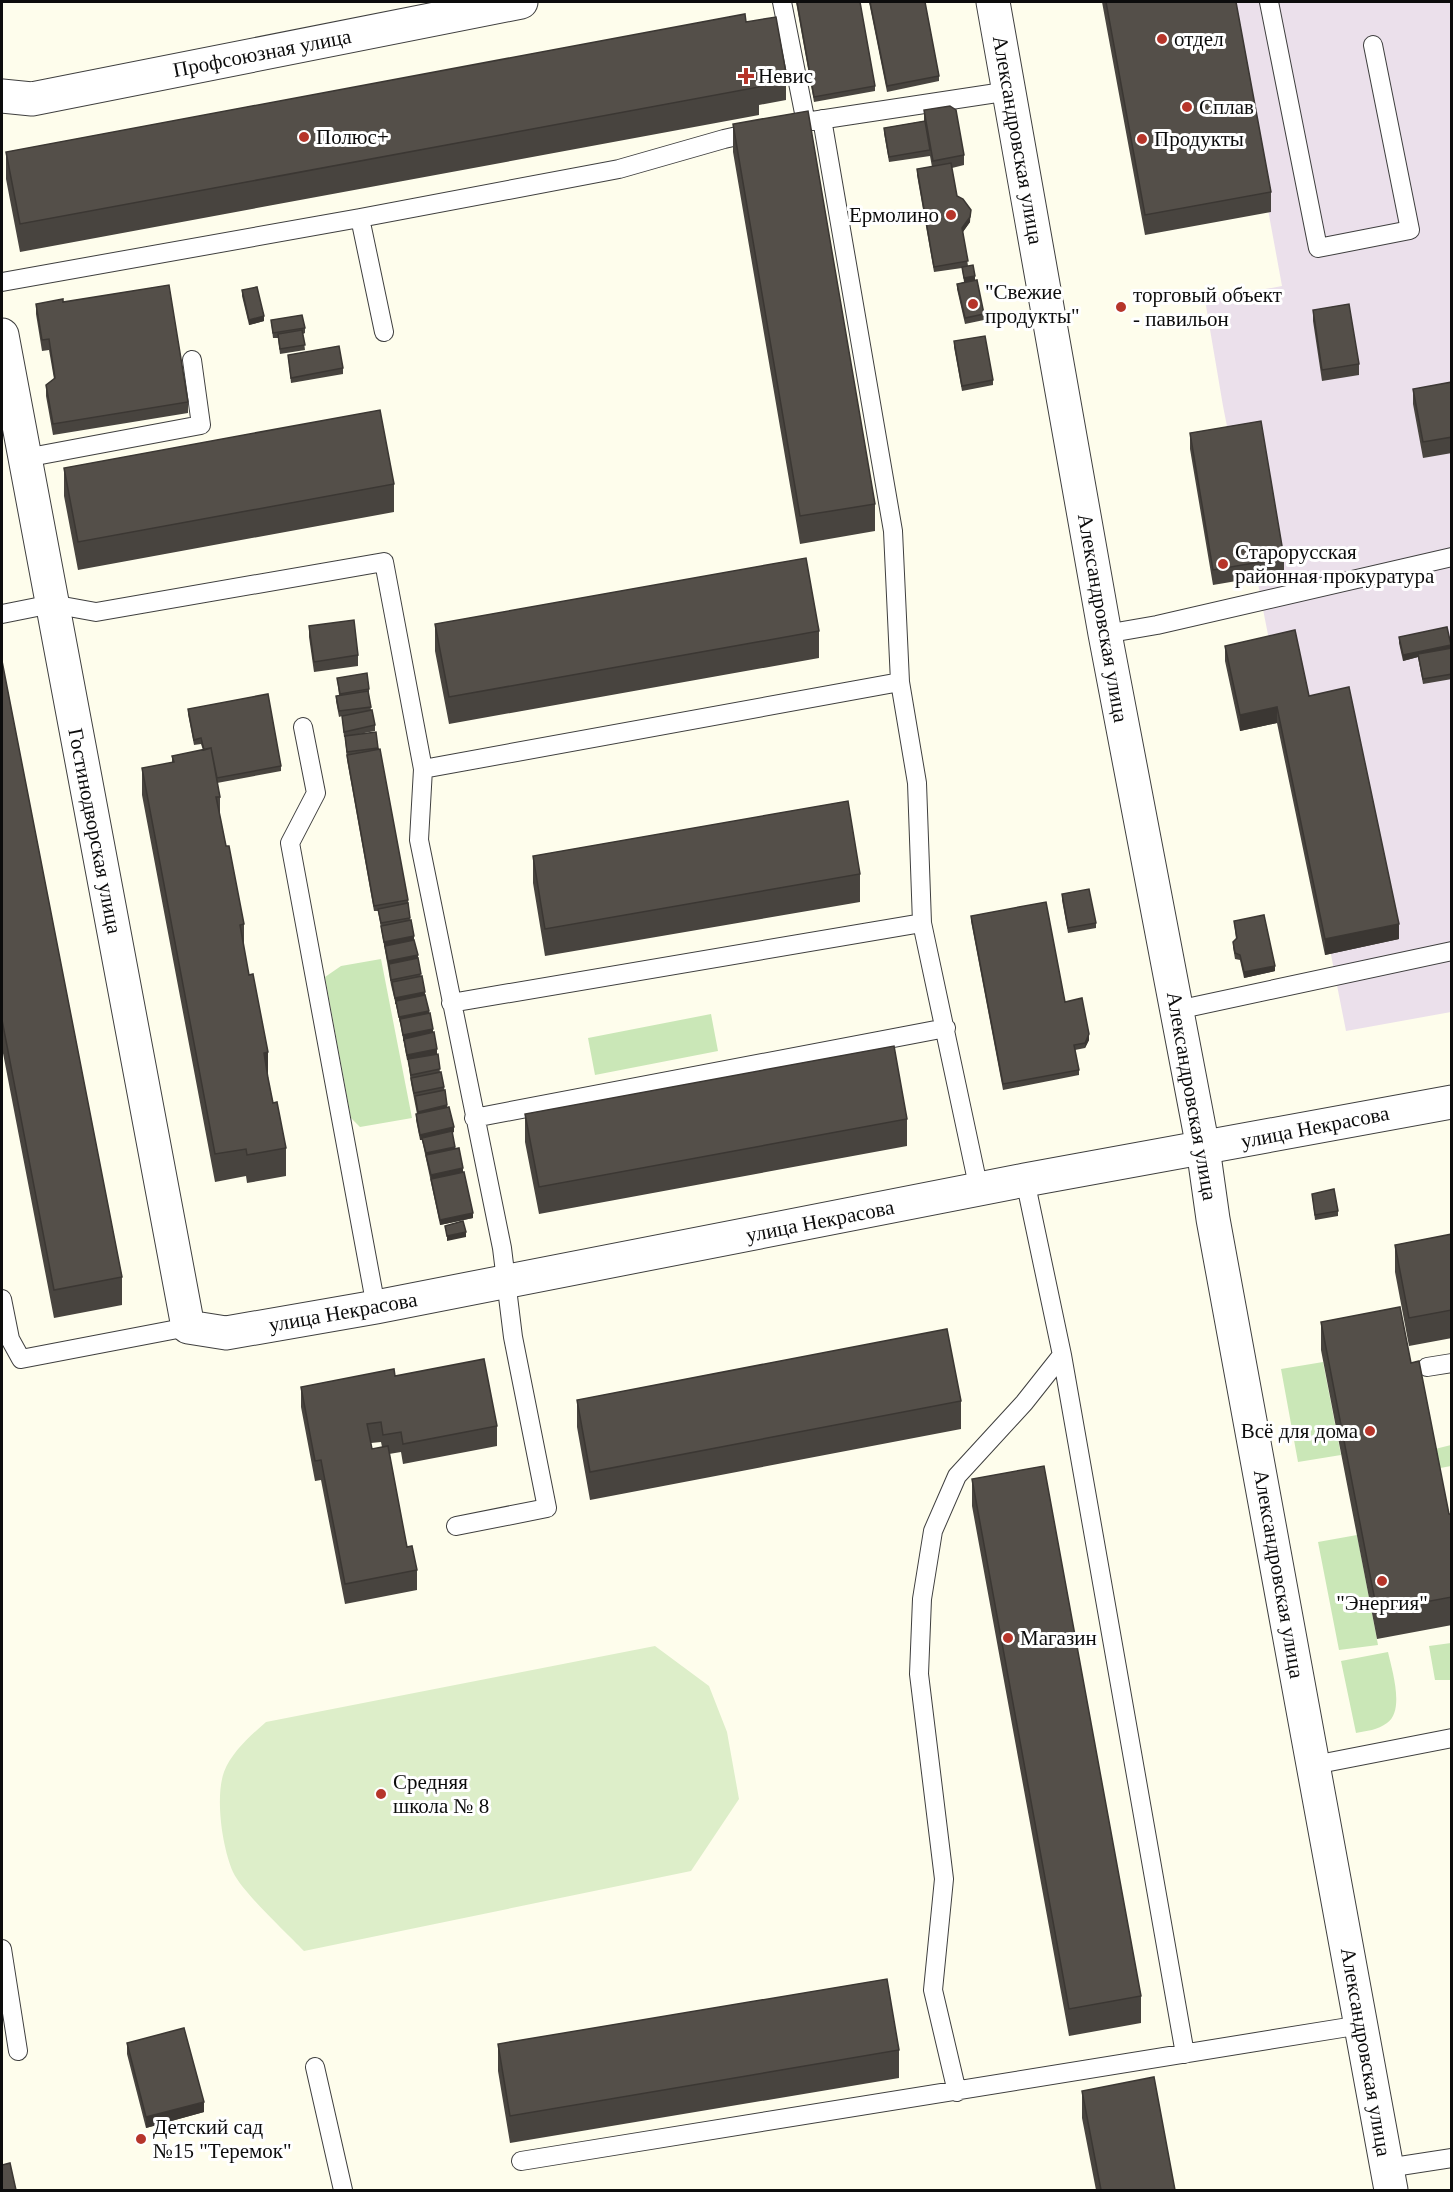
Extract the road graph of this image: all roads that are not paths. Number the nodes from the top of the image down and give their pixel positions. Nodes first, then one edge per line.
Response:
1 (521, 2) edge
2 (782, 2) edge
3 (993, 2) edge
4 (1269, 2) edge
5 (1373, 45) dead end
6 (1010, 91) junction
7 (2, 96) edge
8 (814, 121) junction
9 (360, 218) junction
10 (2, 282) edge
11 (384, 332) dead end
12 (2, 335) edge
13 (192, 360) dead end
14 (25, 458) junction
15 (1452, 557) edge
16 (52, 604) junction
17 (2, 614) edge
18 (1106, 634) junction
19 (900, 682) junction
20 (303, 727) dead end
21 (423, 769) junction
22 (922, 923) junction
23 (1452, 951) edge
24 (451, 1004) junction
25 (1177, 1010) junction
26 (946, 1028) junction
27 (1452, 1102) edge
28 (474, 1118) junction
29 (1203, 1148) junction
30 (1025, 1180) junction
31 (979, 1190) junction
32 (506, 1281) junction
33 (2, 1299) edge
34 (376, 1307) junction
35 (188, 1327) junction
36 (1062, 1355) junction
37 (1452, 1363) edge
38 (1427, 1367) dead end
39 (456, 1526) dead end
40 (1452, 1738) edge
41 (1314, 1765) junction
42 (2, 1949) edge
43 (1361, 2025) junction
44 (18, 2051) dead end
45 (1185, 2054) junction
46 (315, 2067) dead end
47 (957, 2092) junction
48 (1452, 2158) edge
49 (521, 2161) edge
50 (1389, 2179) edge
51 (343, 2190) edge

1 - 7 street, Профсоюзная улица
2 - 8 lane
3 - 6 street, Александровская улица
4 - 5 lane
6 - 8 lane
6 - 18 street, Александровская улица
8 - 9 lane
8 - 19 lane
9 - 10 lane
9 - 11 lane
12 - 14 street, Гостинодворская улица
13 - 14 lane
14 - 16 street, Гостинодворская улица
15 - 18 lane
16 - 17 lane
16 - 21 lane
16 - 35 street, Гостинодворская улица
18 - 25 street, Александровская улица
19 - 21 lane
19 - 22 lane
20 - 34 lane
21 - 24 lane
22 - 24 lane
22 - 26 lane
23 - 25 lane
24 - 28 lane
25 - 29 street, Александровская улица
26 - 28 lane
26 - 31 lane
27 - 29 street, улица Некрасова
28 - 32 lane
29 - 30 street, улица Некрасова
29 - 41 street, Александровская улица
30 - 31 street, улица Некрасова
30 - 36 lane
31 - 32 street, улица Некрасова
32 - 34 street, улица Некрасова
32 - 39 lane
33 - 35 lane
34 - 35 street, улица Некрасова
36 - 45 lane
36 - 47 lane
37 - 38 lane
40 - 41 lane
41 - 43 street, Александровская улица
42 - 44 lane
43 - 45 lane
43 - 50 street, Александровская улица
45 - 47 lane
46 - 51 lane
47 - 49 lane
48 - 50 lane

